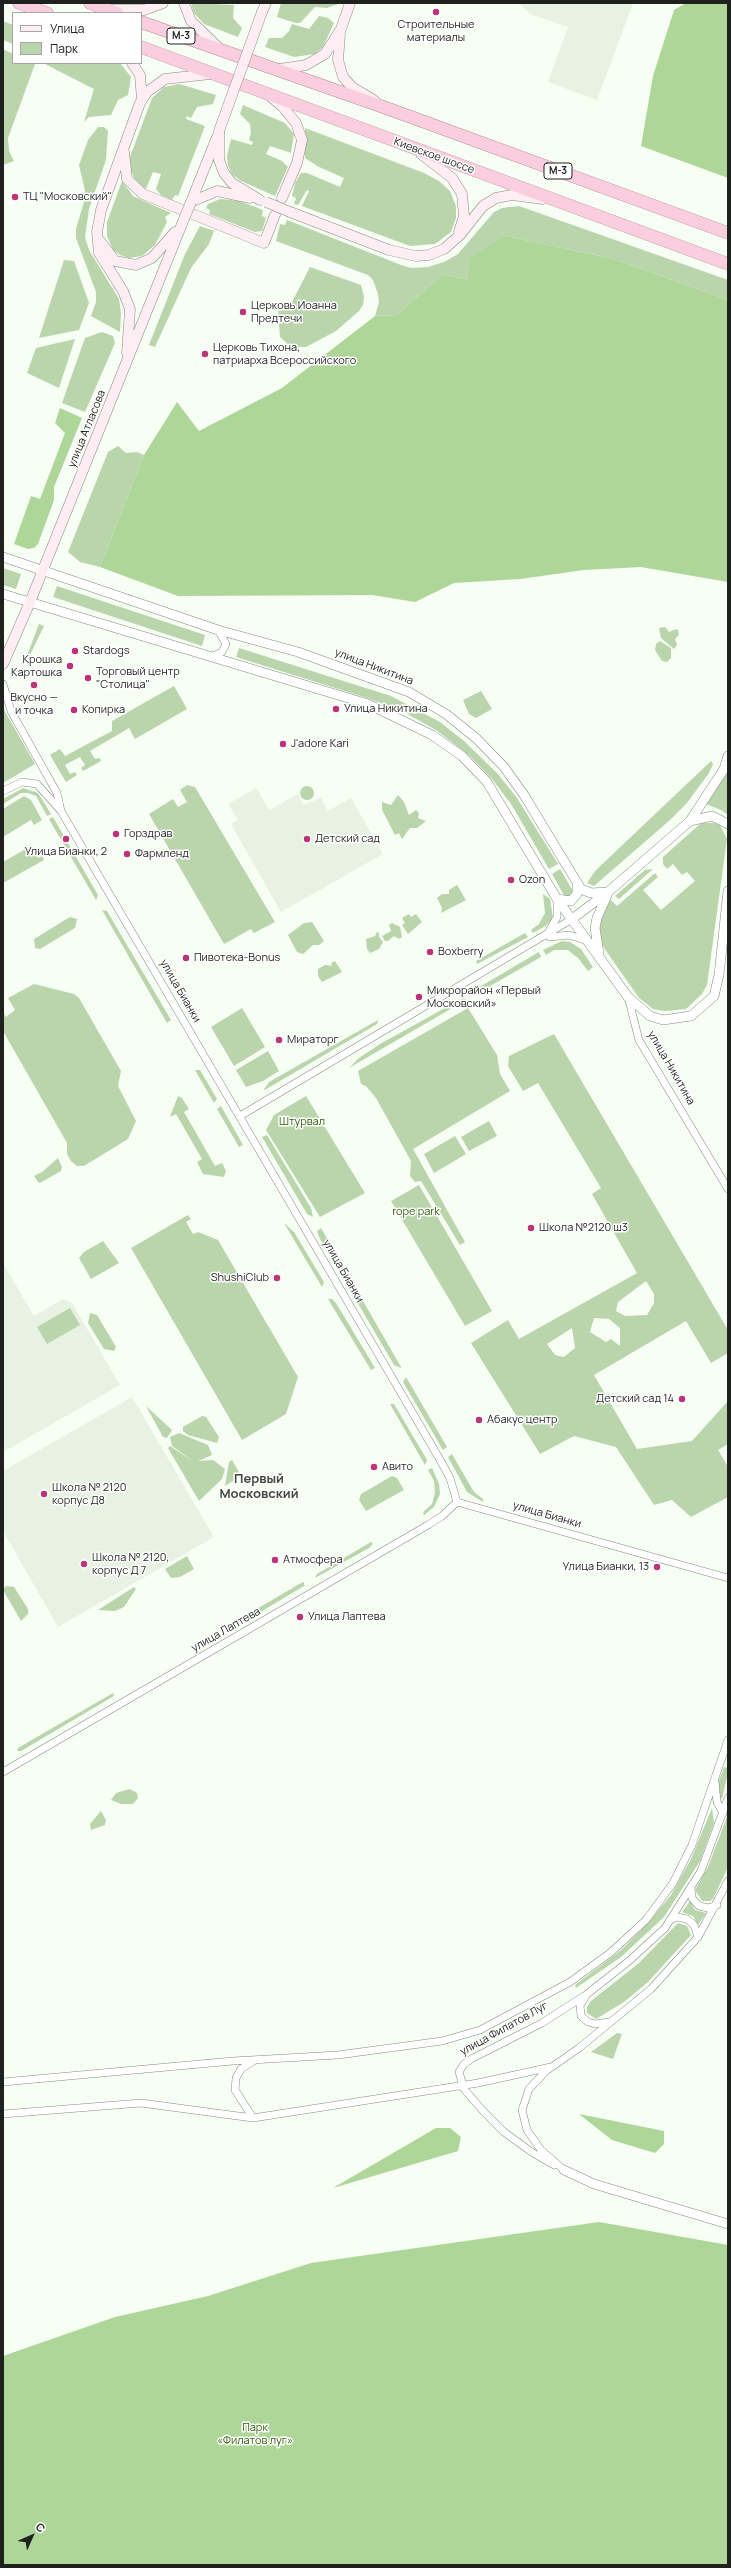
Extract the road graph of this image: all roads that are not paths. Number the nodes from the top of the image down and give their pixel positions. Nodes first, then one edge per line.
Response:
1 (19, 3) edge
2 (90, 3) edge
3 (163, 3) edge
4 (184, 3) edge
5 (350, 3) edge
6 (264, 8) edge
7 (44, 12) edge
8 (114, 12) edge
9 (142, 22) edge
10 (341, 29) junction
11 (142, 47) edge
12 (222, 51) junction
13 (133, 64) edge
14 (268, 68) junction
15 (212, 74) junction
16 (258, 91) junction
17 (142, 99) junction
18 (389, 109) junction
19 (219, 131) junction
20 (124, 148) junction
21 (412, 148) junction
22 (282, 198) dead end
23 (263, 201) junction
24 (554, 201) junction
25 (191, 202) junction
26 (275, 215) dead end
27 (183, 222) junction
28 (728, 233) edge
29 (97, 237) junction
30 (444, 249) junction
31 (728, 264) edge
32 (125, 367) junction
33 (3, 557) edge
34 (42, 571) junction
35 (3, 594) edge
36 (30, 602) junction
37 (218, 630) junction
38 (211, 658) junction
39 (3, 664) edge
40 (3, 684) edge
41 (728, 756) edge
42 (3, 791) edge
43 (62, 811) junction
44 (690, 821) junction
45 (728, 824) edge
46 (577, 885) junction
47 (728, 891) edge
48 (608, 892) junction
49 (557, 899) junction
50 (572, 920) junction
51 (546, 937) junction
52 (589, 941) junction
53 (599, 955) junction
54 (628, 997) junction
55 (240, 1116) junction
56 (728, 1190) edge
57 (457, 1502) junction
58 (728, 1578) edge
59 (728, 1740) edge
60 (3, 1772) edge
61 (716, 1774) junction
62 (728, 1798) edge
63 (723, 1813) junction
64 (728, 1881) edge
65 (691, 1887) junction
66 (717, 1905) junction
67 (670, 1920) junction
68 (698, 1937) junction
69 (587, 1994) junction
70 (609, 2022) junction
71 (256, 2060) junction
72 (551, 2067) junction
73 (3, 2082) edge
74 (3, 2114) edge
75 (253, 2118) junction
76 (564, 2170) junction
77 (728, 2224) edge

1 - 7 highway
2 - 8 highway
3 - 8 main road
4 - 12 main road
5 - 10 main road
6 - 19 main road, улица Атласова, bridge
9 - 12 highway, М-3
10 - 14 main road
10 - 18 main road
11 - 15 highway, Киевское шоссе / М-3
12 - 14 highway, М-3
13 - 17 main road
14 - 18 highway, М-3
15 - 16 highway, Киевское шоссе / М-3
15 - 17 main road
16 - 21 highway, Киевское шоссе / М-3
16 - 22 main road
17 - 20 main road
18 - 28 highway, М-3
19 - 23 main road
19 - 25 main road, улица Атласова
20 - 26 main road
20 - 29 main road
21 - 24 highway, Киевское шоссе / М-3
21 - 30 main road
23 - 25 main road
23 - 30 main road, bridge
24 - 30 main road
24 - 31 highway, Киевское шоссе / М-3
25 - 27 main road, улица Атласова, bridge
27 - 29 main road
27 - 32 main road, улица Атласова
29 - 32 main road
32 - 34 main road, улица Атласова
33 - 34 street, улица Никитина
34 - 36 main road, улица Атласова
34 - 37 street, улица Никитина
35 - 36 street, улица Никитина
36 - 38 street, улица Никитина
36 - 39 main road, улица Атласова
37 - 38 street
37 - 46 street, улица Никитина
38 - 49 street, улица Никитина
40 - 43 street, улица Бианки
41 - 44 street
42 - 43 street, улица Бианки
43 - 55 street, улица Бианки
44 - 45 street
44 - 48 street
46 - 48 street
46 - 49 street
47 - 54 street
48 - 50 street
48 - 53 street
49 - 50 street, улица Никитина
49 - 51 street
50 - 51 street
50 - 52 street, улица Никитина
51 - 52 street
51 - 55 street
52 - 53 street, улица Никитина
53 - 54 street, улица Никитина
54 - 56 street, улица Никитина
55 - 57 street, улица Бианки
57 - 58 street, улица Бианки
57 - 60 street, улица Лаптева
59 - 61 street
61 - 63 street
61 - 71 street
62 - 63 street
63 - 65 street
64 - 66 street, улица Филатов Луг
65 - 66 street
65 - 67 street
66 - 68 street, улица Филатов Луг
67 - 68 street
67 - 69 street
68 - 70 street, улица Филатов Луг
69 - 70 street
69 - 76 street, улица Филатов Луг
70 - 72 street, улица Филатов Луг
71 - 73 street
71 - 75 street
72 - 75 street
72 - 76 street, улица Филатов Луг
74 - 75 street
76 - 77 street, улица Филатов Луг

